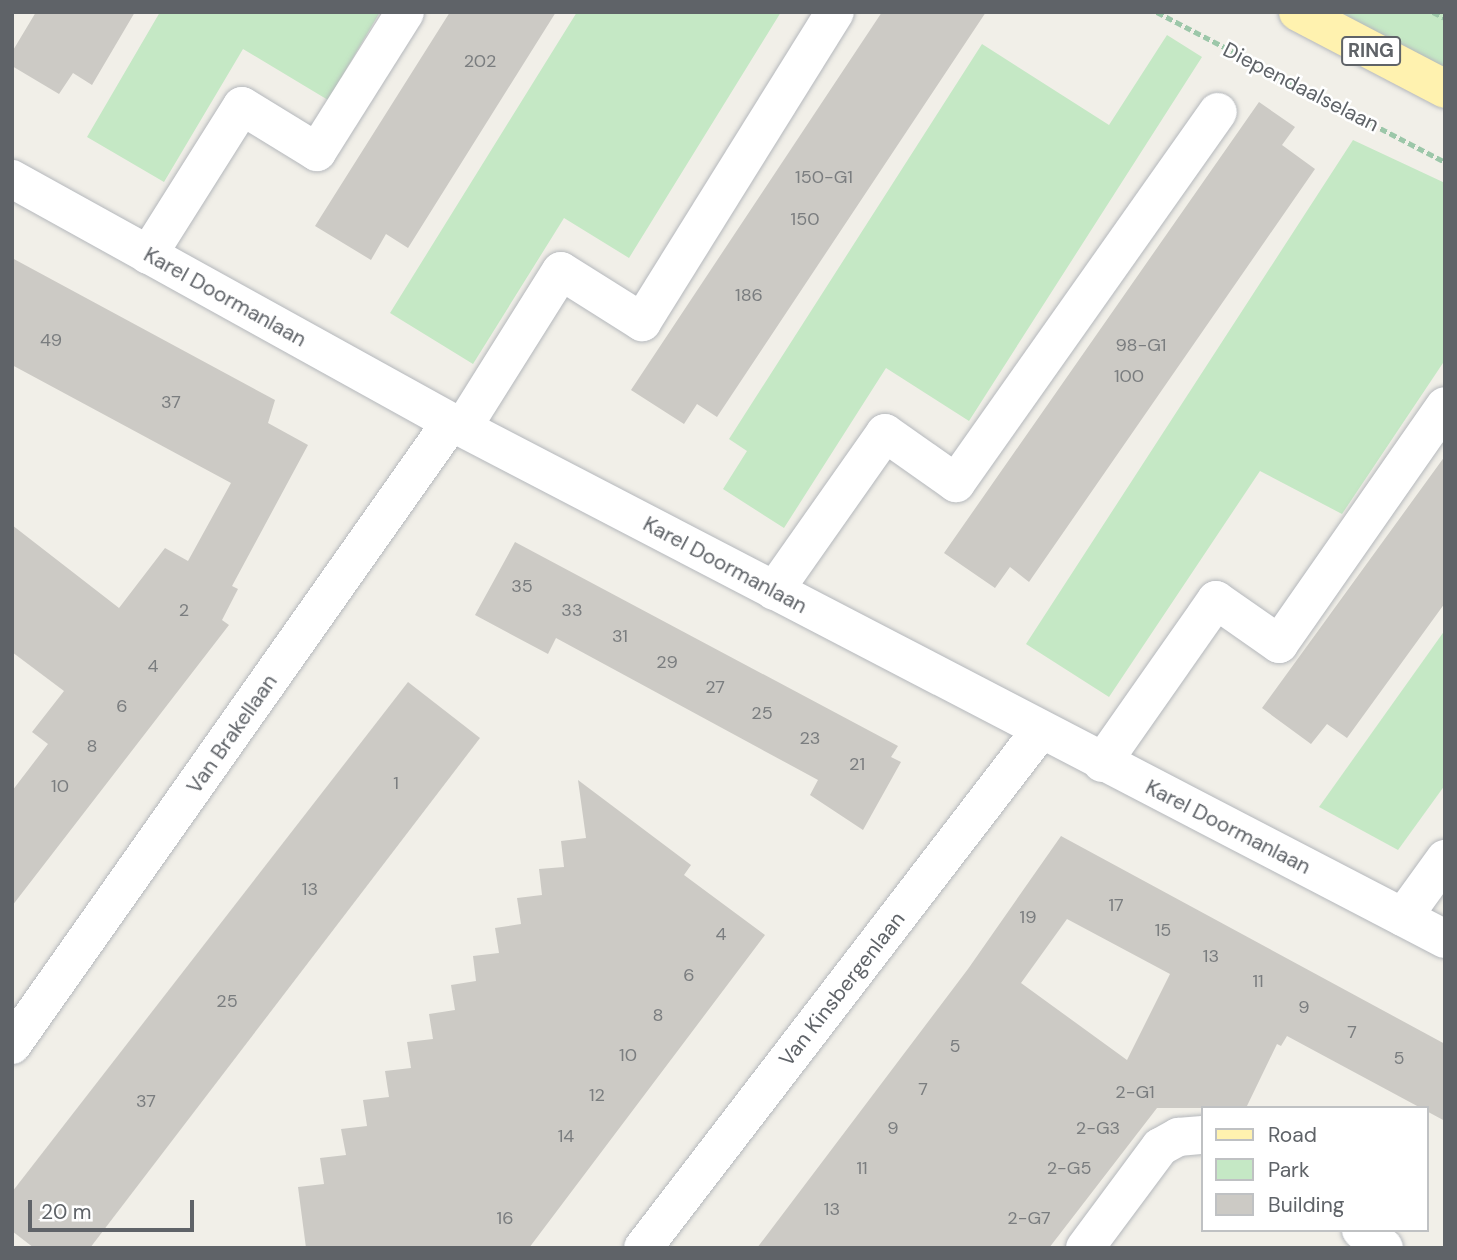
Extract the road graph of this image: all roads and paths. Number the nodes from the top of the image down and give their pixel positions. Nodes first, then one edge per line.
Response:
1 (405, 12) edge
2 (835, 12) edge
3 (1157, 12) edge
4 (1297, 12) edge
5 (1433, 12) edge
6 (1445, 18) edge
7 (1445, 89) edge
8 (1217, 112) dead end
9 (1445, 162) edge
10 (12, 179) edge
11 (149, 255) junction
12 (1445, 406) edge
13 (457, 424) junction
14 (774, 591) junction
15 (1040, 731) junction
16 (1102, 763) junction
17 (1445, 859) edge
18 (1403, 918) junction
19 (1445, 939) edge
20 (12, 1045) edge
21 (1202, 1135) edge
22 (1364, 1232) edge
23 (643, 1248) edge
24 (1085, 1248) edge
25 (1384, 1248) edge

1 - 11 street
2 - 13 street, Van Brakellaan
3 - 9 path, Diependaalselaan
4 - 7 main road, RING
5 - 6 path
8 - 14 street
10 - 11 street, Karel Doormanlaan
11 - 13 street, Karel Doormanlaan
12 - 16 street
13 - 14 street, Karel Doormanlaan
13 - 20 street, Van Brakellaan
14 - 15 street, Karel Doormanlaan
15 - 16 street, Karel Doormanlaan
15 - 23 street, Van Kinsbergenlaan
16 - 18 street, Karel Doormanlaan
17 - 18 street
18 - 19 street, Karel Doormanlaan
21 - 24 street
22 - 25 street

